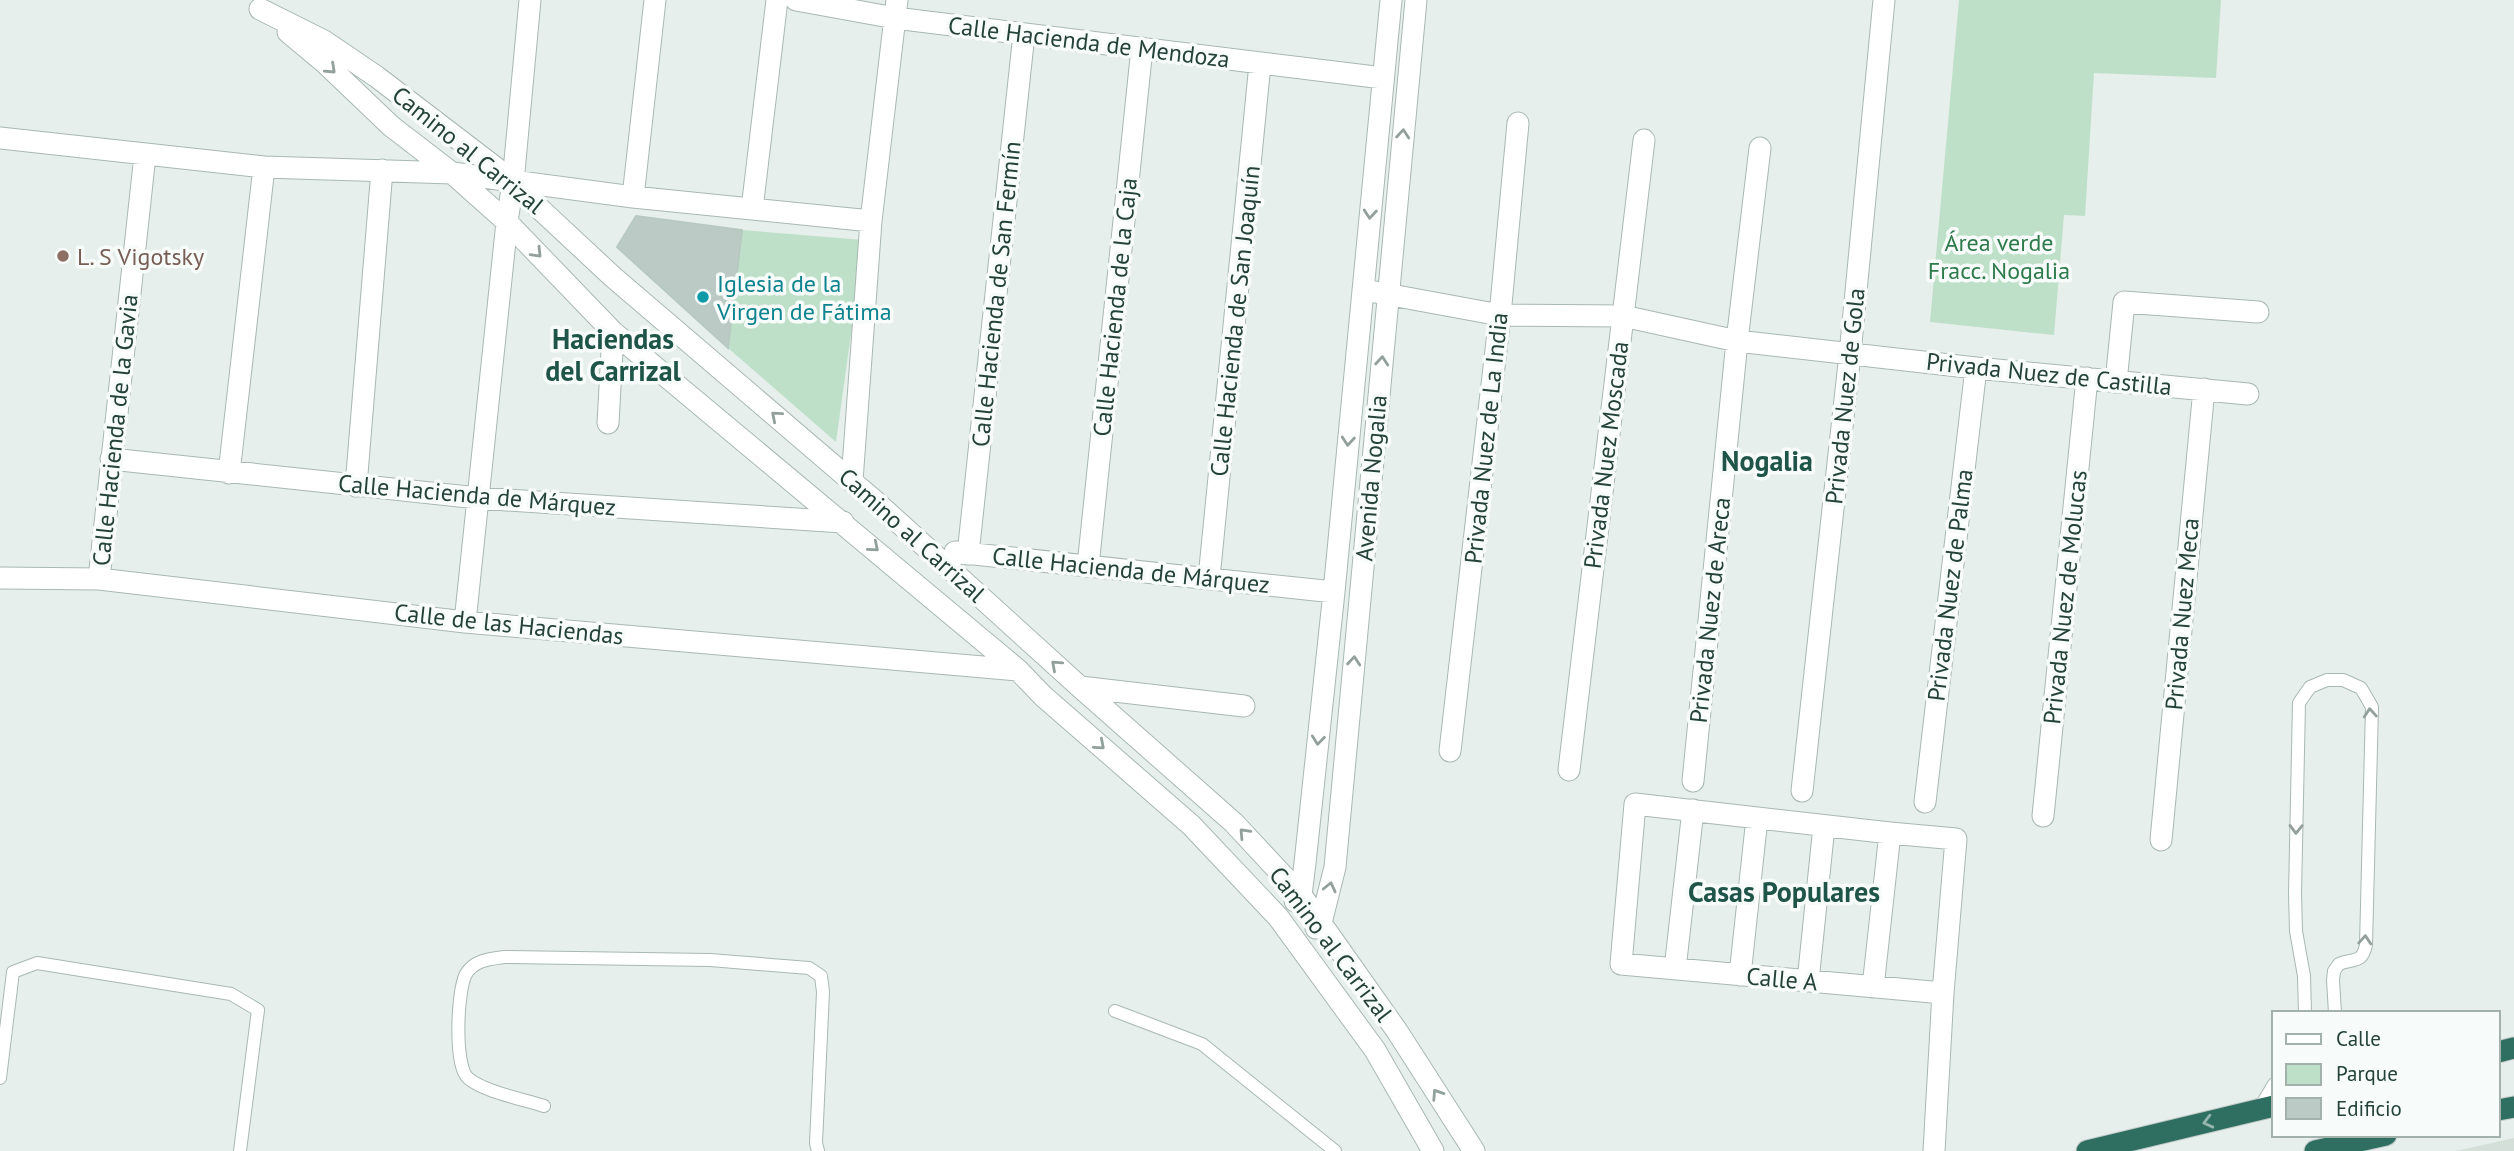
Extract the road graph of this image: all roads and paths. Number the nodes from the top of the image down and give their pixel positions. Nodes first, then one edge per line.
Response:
1 (530, 0) edge
2 (655, 0) edge
3 (777, 0) edge
4 (796, 0) edge
5 (1391, 0) edge
6 (1416, 0) edge
7 (1884, 0) edge
8 (256, 4) edge
9 (896, 9) edge
10 (1024, 34) junction
11 (1142, 48) junction
12 (1260, 64) junction
13 (1383, 78) junction
14 (1518, 123) dead end
15 (0, 138) edge
16 (1644, 140) dead end
17 (1760, 148) dead end
18 (145, 155) junction
19 (264, 167) junction
20 (382, 170) junction
21 (452, 173) junction
22 (513, 182) junction
23 (633, 197) junction
24 (752, 209) junction
25 (871, 221) junction
26 (507, 222) junction
27 (1363, 290) junction
28 (1388, 293) junction
29 (2258, 312) dead end
30 (1500, 316) junction
31 (1623, 316) junction
32 (613, 332) junction
33 (1737, 341) junction
34 (1850, 354) junction
35 (1976, 368) junction
36 (2087, 378) junction
37 (2116, 382) junction
38 (2204, 389) junction
39 (2248, 394) dead end
40 (608, 423) dead end
41 (806, 442) junction
42 (111, 459) junction
43 (229, 473) junction
44 (784, 473) junction
45 (852, 481) junction
46 (356, 486) junction
47 (478, 498) junction
48 (843, 522) junction
49 (928, 549) junction
50 (968, 554) junction
51 (1088, 565) junction
52 (0, 578) edge
53 (1209, 578) junction
54 (99, 579) junction
55 (1334, 592) junction
56 (465, 622) junction
57 (1018, 670) junction
58 (1080, 687) junction
59 (1244, 706) dead end
60 (1450, 751) dead end
61 (1569, 770) dead end
62 (1693, 781) dead end
63 (1802, 791) dead end
64 (1925, 802) dead end
65 (1693, 810) junction
66 (2043, 816) dead end
67 (1757, 818) junction
68 (1824, 826) junction
69 (1890, 834) junction
70 (2161, 840) dead end
71 (1301, 895) junction
72 (1278, 917) junction
73 (1321, 923) junction
74 (1299, 944) junction
75 (1675, 969) junction
76 (1740, 975) junction
77 (1808, 981) junction
78 (1873, 987) junction
79 (1943, 993) junction
80 (1115, 1011) dead end
81 (2305, 1011) edge
82 (2335, 1011) edge
83 (0, 1077) edge
84 (544, 1106) dead end
85 (2267, 1107) edge
86 (2377, 1137) edge
87 (240, 1151) edge
88 (818, 1151) edge
89 (1335, 1151) edge
90 (1433, 1151) edge
91 (1474, 1151) edge
92 (1934, 1151) edge
93 (2087, 1151) edge
94 (2315, 1151) edge

1 - 22 street
2 - 23 street
3 - 24 street
4 - 9 street, Calle Hacienda de Mendoza
5 - 13 street, Avenida Nogalia
28 -> 6 street, Avenida Nogalia
7 - 34 street, Privada Nuez de Gola
8 -> 21 street, Camino al Carrizal
8 - 22 street, Camino al Carrizal
9 - 10 street, Calle Hacienda de Mendoza
9 - 25 street
10 - 11 street, Calle Hacienda de Mendoza
10 - 50 street, Calle Hacienda de San Fermín
11 - 12 street, Calle Hacienda de Mendoza
11 - 51 street, Calle Hacienda de la Caja
12 - 13 street, Calle Hacienda de Mendoza
12 - 53 street, Calle Hacienda de San Joaquín
13 -> 27 street, Avenida Nogalia
14 - 30 street, Privada Nuez de La India
15 - 18 street
16 - 31 street, Privada Nuez Moscada
17 - 33 street, Privada Nuez de Areca
18 - 19 street
18 - 42 street, Calle Hacienda de la Gavia
19 - 20 street
19 - 43 street
20 - 21 street
20 - 46 street
21 - 22 street
21 - 26 street, Camino al Carrizal
22 - 23 street
22 - 26 street
41 -> 22 street, Camino al Carrizal
23 - 24 street
24 - 25 street
25 - 45 street
26 -> 32 street, Camino al Carrizal
26 - 47 street
27 - 28 street, Privada Nuez de Castilla
27 -> 55 street, Avenida Nogalia
28 - 30 street, Privada Nuez de Castilla
73 -> 28 street, Avenida Nogalia
29 - 37 street
30 - 31 street, Privada Nuez de Castilla
30 - 60 street, Privada Nuez de La India
31 - 33 street, Privada Nuez de Castilla
31 - 61 street, Privada Nuez Moscada
32 - 40 street
32 - 44 street, Camino al Carrizal
33 - 34 street, Privada Nuez de Castilla
33 - 62 street, Privada Nuez de Areca
34 - 35 street, Privada Nuez de Castilla
34 - 63 street, Privada Nuez de Gola
35 - 36 street, Privada Nuez de Castilla
35 - 64 street, Privada Nuez de Palma
36 - 37 street, Privada Nuez de Castilla
36 - 66 street, Privada Nuez de Molucas
37 - 38 street, Privada Nuez de Castilla
38 - 39 street, Privada Nuez de Castilla
38 - 70 street, Privada Nuez Meca
41 - 44 street
41 - 45 street, Camino al Carrizal
42 - 43 street, Calle Hacienda de Márquez
42 - 54 street, Calle Hacienda de la Gavia
43 - 46 street, Calle Hacienda de Márquez
44 - 48 street, Camino al Carrizal
45 - 49 street, Camino al Carrizal
46 - 47 street, Calle Hacienda de Márquez
47 - 48 street, Calle Hacienda de Márquez
47 - 56 street
48 -> 57 street, Camino al Carrizal
49 - 50 street, Calle Hacienda de Márquez
58 -> 49 street, Camino al Carrizal
50 - 51 street, Calle Hacienda de Márquez
51 - 53 street, Calle Hacienda de Márquez
52 - 54 street, Calle de las Haciendas
53 - 55 street, Calle Hacienda de Márquez
54 - 56 street, Calle de las Haciendas
55 -> 71 street, Avenida Nogalia
56 - 57 street, Calle de las Haciendas
57 -> 72 street, Camino al Carrizal
58 - 59 street
71 -> 58 street, Camino al Carrizal
65 - 67 street
65 - 75 street
65 - 75 street, Calle A
67 - 68 street
67 - 76 street
68 - 69 street
68 - 77 street
69 - 78 street
69 - 79 street
71 - 72 street
71 - 73 street, Camino al Carrizal
72 - 74 street, Camino al Carrizal
73 - 74 street
91 -> 73 street, Camino al Carrizal
74 - 90 street, Camino al Carrizal
75 - 76 street, Calle A
76 - 77 street, Calle A
77 - 78 street, Calle A
78 - 79 street, Calle A
79 - 92 street
80 - 89 lane
82 -> 81 lane
83 - 87 lane
84 - 88 lane
85 -> 93 highway
86 - 94 highway

